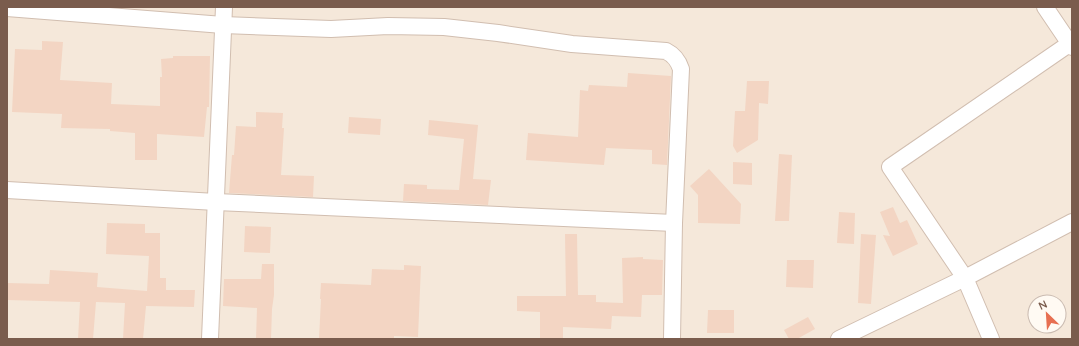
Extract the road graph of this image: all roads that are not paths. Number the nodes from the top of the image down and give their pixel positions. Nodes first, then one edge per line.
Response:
1 (224, 7) edge
2 (1045, 7) edge
3 (7, 8) edge
4 (223, 25) junction
5 (1071, 44) edge
6 (7, 190) edge
7 (216, 202) junction
8 (1072, 222) edge
9 (674, 223) junction
10 (965, 278) junction
11 (210, 339) edge
12 (672, 339) edge
13 (839, 339) edge
14 (991, 339) edge

1 - 4 street
2 - 5 street
3 - 4 street
4 - 7 street
4 - 9 street
5 - 10 street
6 - 7 street
7 - 9 street
7 - 11 street
8 - 10 street
9 - 12 street
10 - 13 street
10 - 14 street

